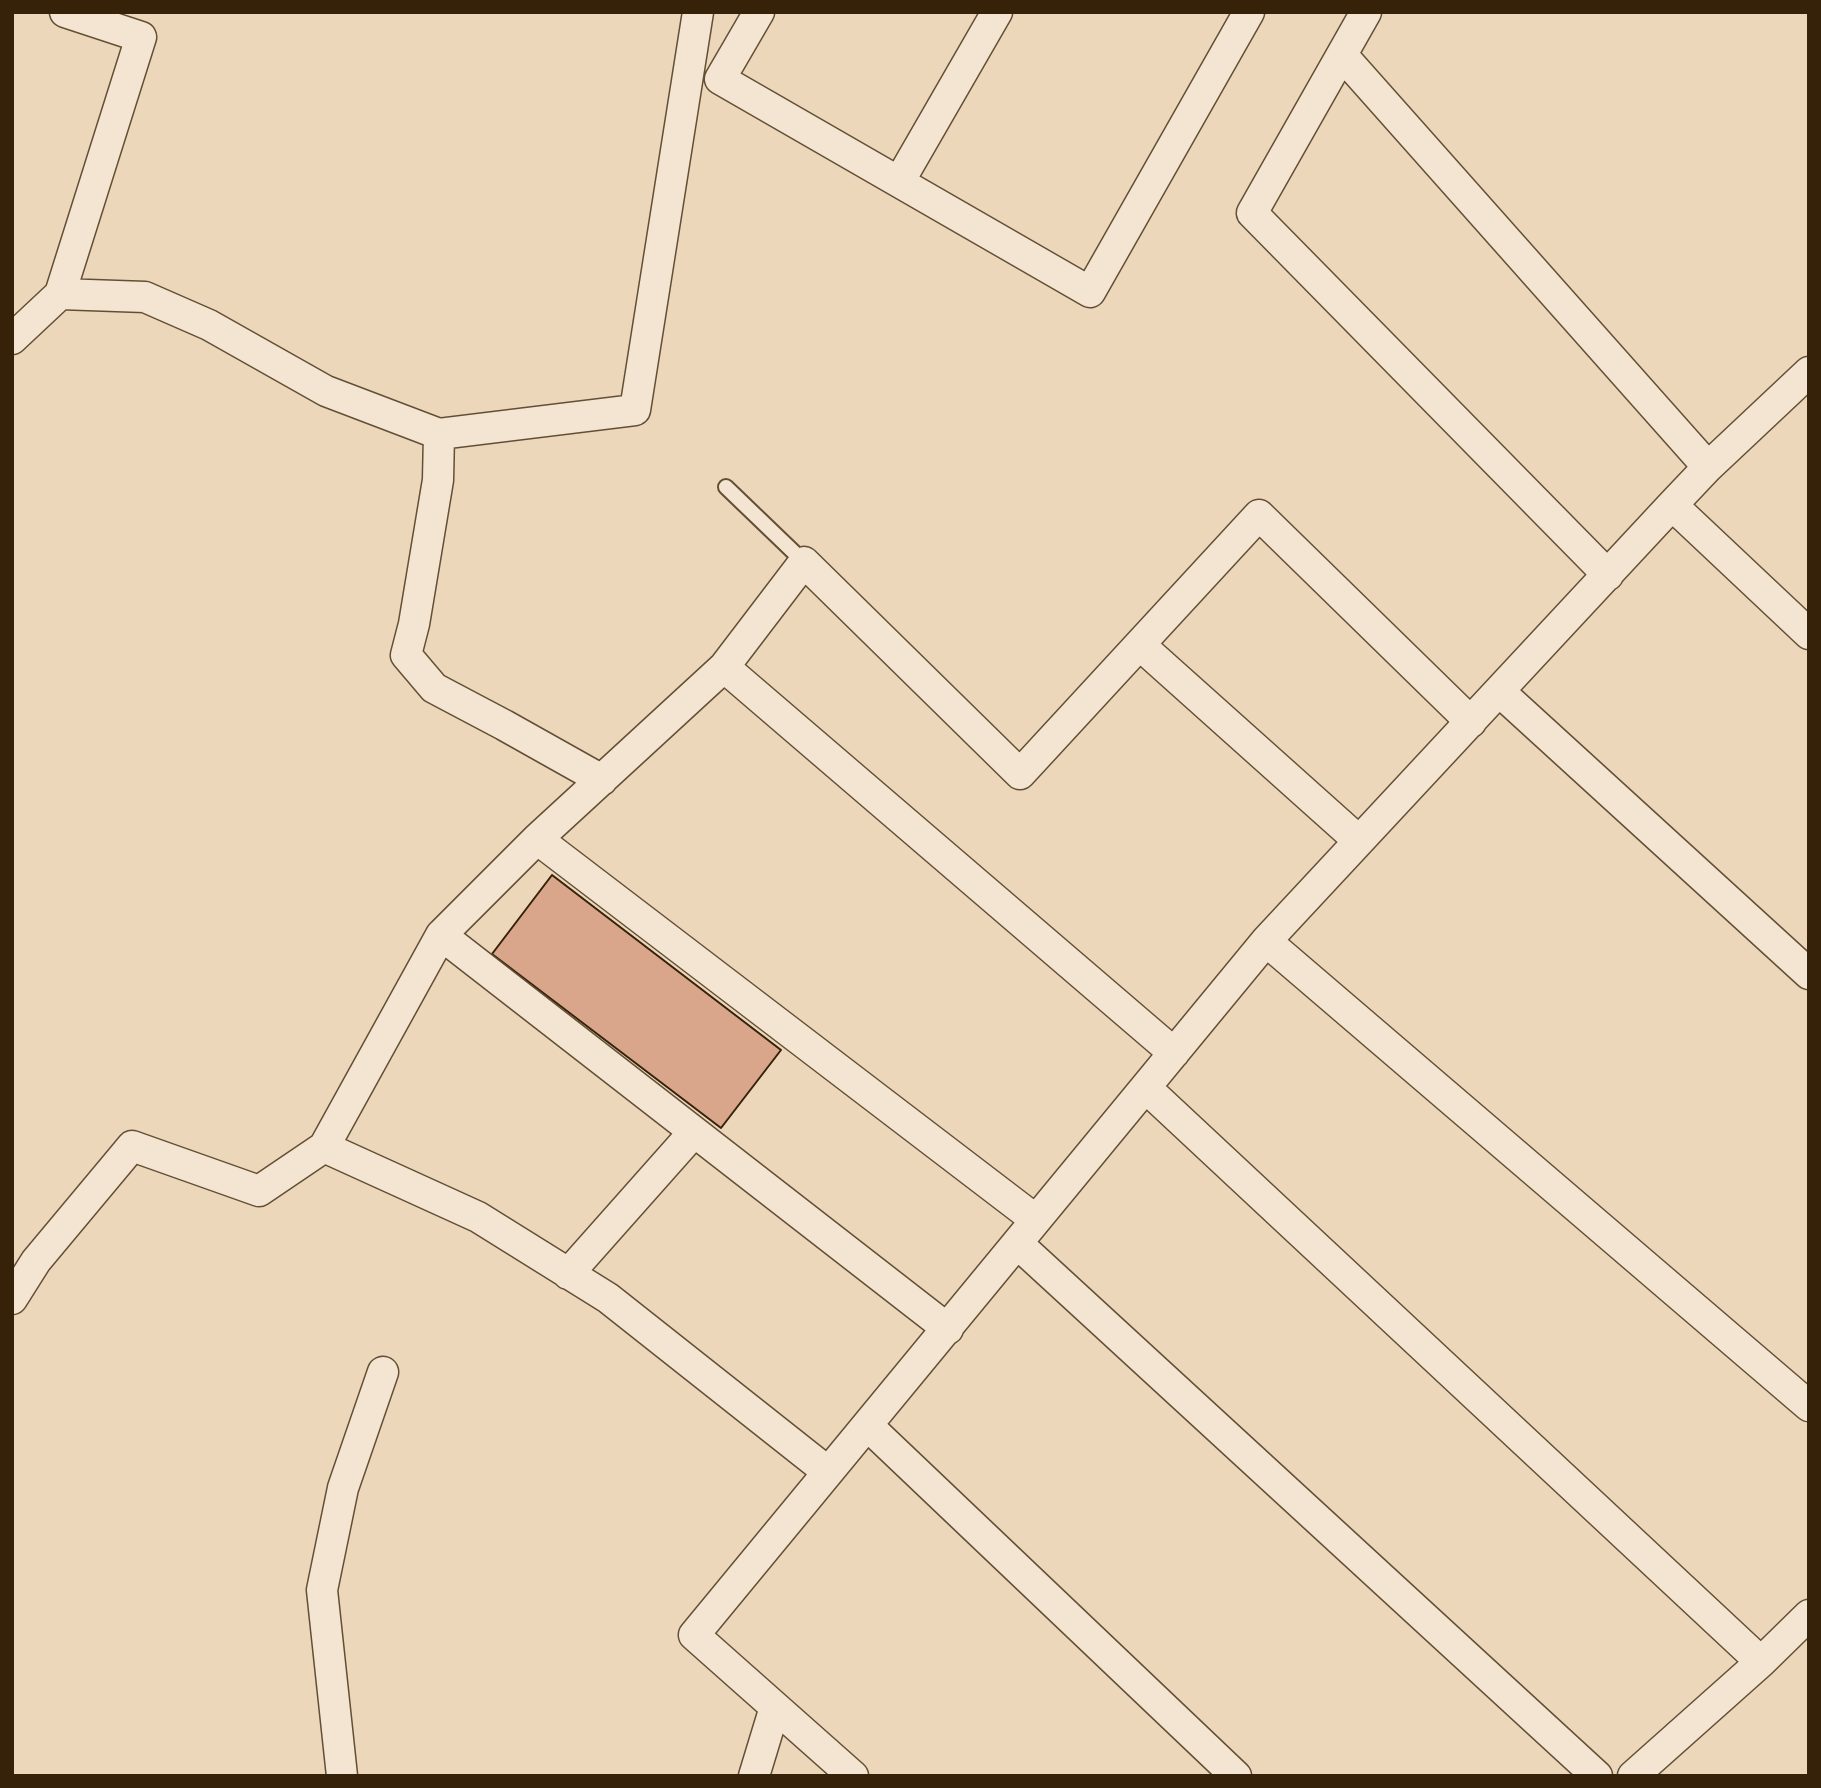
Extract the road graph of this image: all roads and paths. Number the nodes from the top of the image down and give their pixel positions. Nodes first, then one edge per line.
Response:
1 (65, 12) edge
2 (698, 12) edge
3 (759, 12) edge
4 (997, 12) edge
5 (1249, 12) edge
6 (1366, 12) edge
7 (1342, 55) junction
8 (899, 183) junction
9 (60, 294) junction
10 (12, 340) edge
11 (1809, 372) edge
12 (439, 434) junction
13 (1708, 467) junction
14 (726, 487) dead end
15 (1672, 505) junction
16 (804, 562) junction
17 (1608, 575) junction
18 (1809, 634) edge
19 (1140, 645) junction
20 (724, 667) junction
21 (1500, 692) junction
22 (1471, 722) junction
23 (601, 780) junction
24 (537, 839) junction
25 (1359, 841) junction
26 (441, 935) junction
27 (1266, 941) junction
28 (1809, 974) edge
29 (1174, 1053) junction
30 (1146, 1088) junction
31 (694, 1132) junction
32 (324, 1147) junction
33 (1036, 1220) junction
34 (1018, 1244) junction
35 (568, 1274) junction
36 (12, 1299) edge
37 (948, 1329) junction
38 (383, 1372) dead end
39 (1809, 1406) edge
40 (867, 1425) junction
41 (828, 1472) junction
42 (1809, 1615) edge
43 (1761, 1662) junction
44 (775, 1707) junction
45 (342, 1776) edge
46 (754, 1776) edge
47 (853, 1776) edge
48 (1236, 1776) edge
49 (1597, 1776) edge
50 (1633, 1776) edge

1 - 9 street
2 - 12 street
3 - 8 street
4 - 8 street
5 - 8 street
6 - 7 street
7 - 13 street
7 - 17 street
9 - 10 street
9 - 12 street
11 - 13 street
12 - 23 street
13 - 15 street
14 - 16 lane
15 - 17 street
15 - 18 street
16 - 19 street
16 - 20 street
17 - 21 street
19 - 22 street
19 - 25 street
20 - 23 street
20 - 29 street
21 - 22 street
21 - 28 street
22 - 25 street
23 - 24 street
24 - 26 street
24 - 33 street
25 - 27 street
26 - 31 street
26 - 32 street
27 - 29 street
27 - 39 street
29 - 30 street
30 - 33 street
30 - 43 street
31 - 35 street
31 - 37 street
32 - 35 street
32 - 36 street
33 - 34 street
34 - 37 street
34 - 49 street
35 - 41 street
37 - 40 street
38 - 45 street
40 - 41 street
40 - 48 street
41 - 44 street
42 - 43 street
43 - 50 street
44 - 46 street
44 - 47 street

